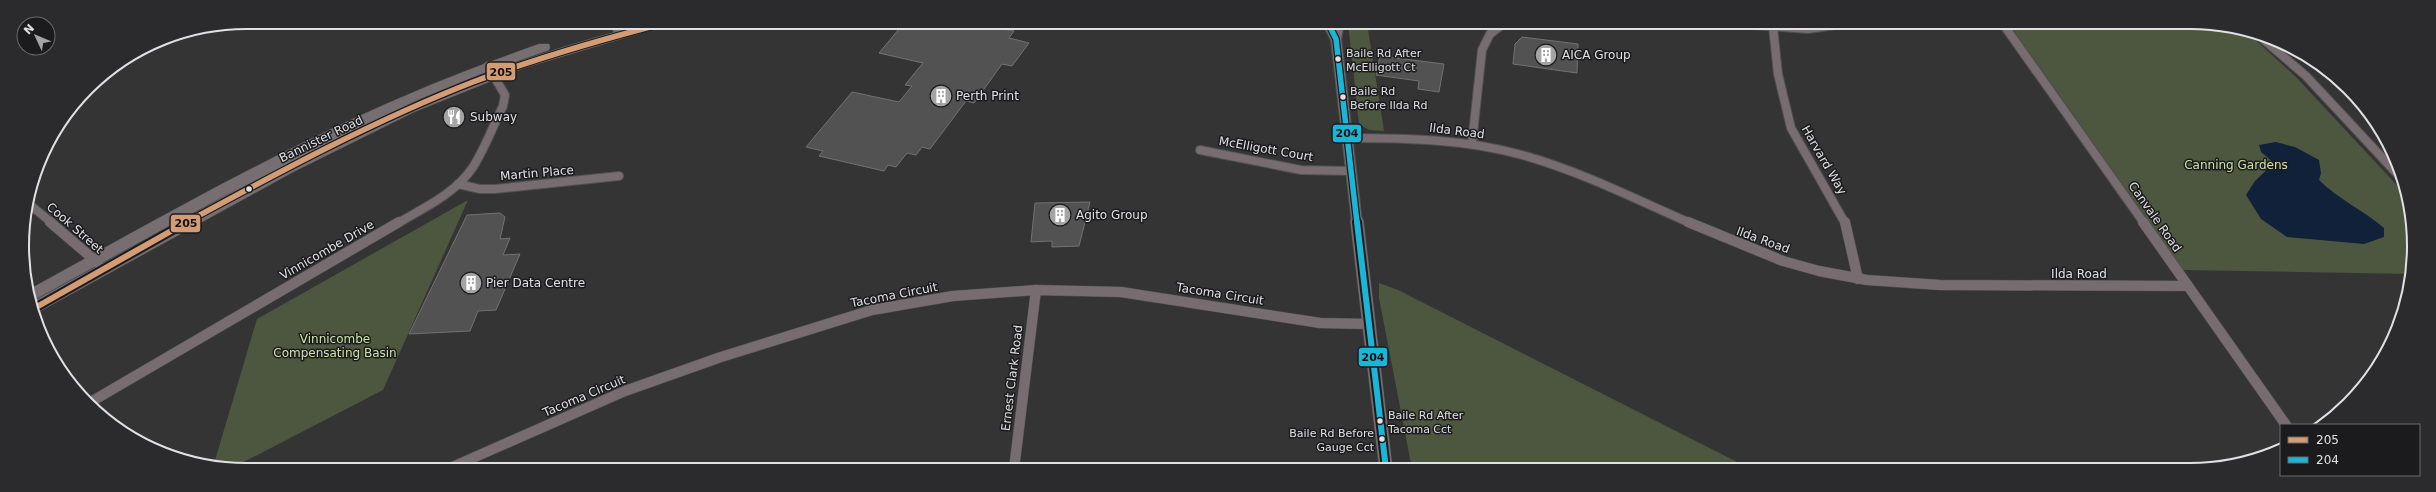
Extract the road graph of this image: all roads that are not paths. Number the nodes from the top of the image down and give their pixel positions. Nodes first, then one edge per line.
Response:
1 (611, 29) edge
2 (1331, 29) edge
3 (1338, 29) edge
4 (1496, 29) edge
5 (1773, 29) edge
6 (2007, 29) edge
7 (1336, 39) junction
8 (2270, 45) edge
9 (491, 71) junction
10 (1347, 138) junction
11 (1472, 144) junction
12 (1200, 150) dead end
13 (2392, 168) edge
14 (1351, 171) junction
15 (619, 176) dead end
16 (458, 184) junction
17 (33, 207) edge
18 (99, 265) junction
19 (1858, 279) junction
20 (2188, 286) junction
21 (1036, 290) junction
22 (34, 294) edge
23 (37, 306) edge
24 (1368, 324) junction
25 (94, 400) edge
26 (2285, 424) edge
27 (461, 463) edge
28 (1015, 463) edge
29 (1385, 463) edge

1 - 9 main road, Bannister Road
2 - 7 street
3 - 7 street
4 - 11 street
5 - 19 street, Harvard Way
6 - 20 street, Canvale Road
7 - 10 street
8 - 13 street
9 - 16 street, Vinnicombe Drive
9 - 18 main road, Bannister Road
10 - 11 street, Ilda Road
10 - 14 street
11 - 19 street, Ilda Road
12 - 14 street, McElligott Court
14 - 24 street
15 - 16 street, Martin Place
16 - 25 street, Vinnicombe Drive
17 - 18 street, Cook Street
18 - 22 main road, Bannister Road
18 - 23 main road, Bannister Road
19 - 20 street, Ilda Road
20 - 26 street, Canvale Road
21 - 24 street, Tacoma Circuit
21 - 27 street, Tacoma Circuit
21 - 28 street, Ernest Clark Road
24 - 29 street

